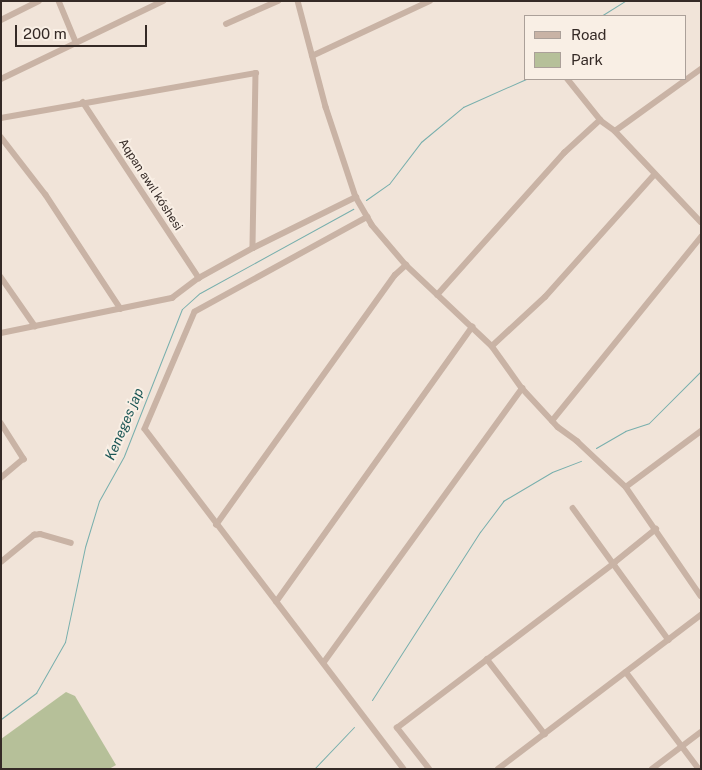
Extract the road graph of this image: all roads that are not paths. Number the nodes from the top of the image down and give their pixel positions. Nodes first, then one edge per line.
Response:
1 (39, 1) edge
2 (59, 1) edge
3 (163, 1) edge
4 (278, 1) edge
5 (298, 1) edge
6 (430, 1) edge
7 (1, 20) edge
8 (226, 24) dead end
9 (76, 42) junction
10 (312, 56) junction
11 (701, 69) edge
12 (1, 79) edge
13 (687, 79) edge
14 (568, 80) edge
15 (686, 80) edge
16 (83, 102) junction
17 (1, 118) edge
18 (600, 120) junction
19 (615, 131) junction
20 (1, 137) edge
21 (654, 175) junction
22 (356, 197) junction
23 (368, 217) junction
24 (701, 222) edge
25 (701, 237) edge
26 (253, 248) junction
27 (406, 265) junction
28 (1, 277) edge
29 (199, 278) junction
30 (437, 295) junction
31 (121, 309) junction
32 (34, 326) junction
33 (472, 327) junction
34 (1, 333) edge
35 (492, 346) junction
36 (522, 388) junction
37 (552, 421) junction
38 (1, 423) edge
39 (701, 431) edge
40 (1, 478) edge
41 (626, 488) junction
42 (573, 508) dead end
43 (216, 524) junction
44 (656, 529) junction
45 (71, 543) dead end
46 (1, 562) edge
47 (614, 563) junction
48 (701, 596) edge
49 (276, 602) junction
50 (701, 615) edge
51 (668, 640) junction
52 (487, 659) junction
53 (324, 662) junction
54 (626, 672) junction
55 (701, 732) edge
56 (545, 734) junction
57 (682, 746) junction
58 (404, 769) edge
59 (429, 769) edge
60 (498, 769) edge
61 (652, 769) edge
62 (699, 769) edge

1 - 7 street
2 - 9 street
3 - 9 street
4 - 8 street
5 - 10 street
6 - 10 street
9 - 12 street
10 - 22 street
11 - 13 street
14 - 18 street
15 - 19 street
16 - 17 street
16 - 26 street
16 - 29 street, Aqpan awıl kóshesi
18 - 19 street
18 - 30 street
19 - 21 street
20 - 31 street
21 - 24 street
21 - 35 street
22 - 23 street
22 - 26 street
23 - 27 street
23 - 43 street
25 - 37 street
26 - 29 street
27 - 30 street
27 - 43 street
28 - 32 street
29 - 31 street
30 - 33 street
31 - 32 street
32 - 34 street
33 - 35 street
33 - 49 street
35 - 36 street
36 - 37 street
36 - 53 street
37 - 41 street
38 - 40 street
39 - 41 street
41 - 44 street
42 - 47 street
43 - 49 street
44 - 47 street
44 - 48 street
45 - 46 street
47 - 51 street
47 - 52 street
49 - 53 street
50 - 51 street
51 - 54 street
52 - 56 street
52 - 59 street
53 - 58 street
54 - 56 street
54 - 57 street
55 - 57 street
56 - 60 street
57 - 61 street
57 - 62 street

